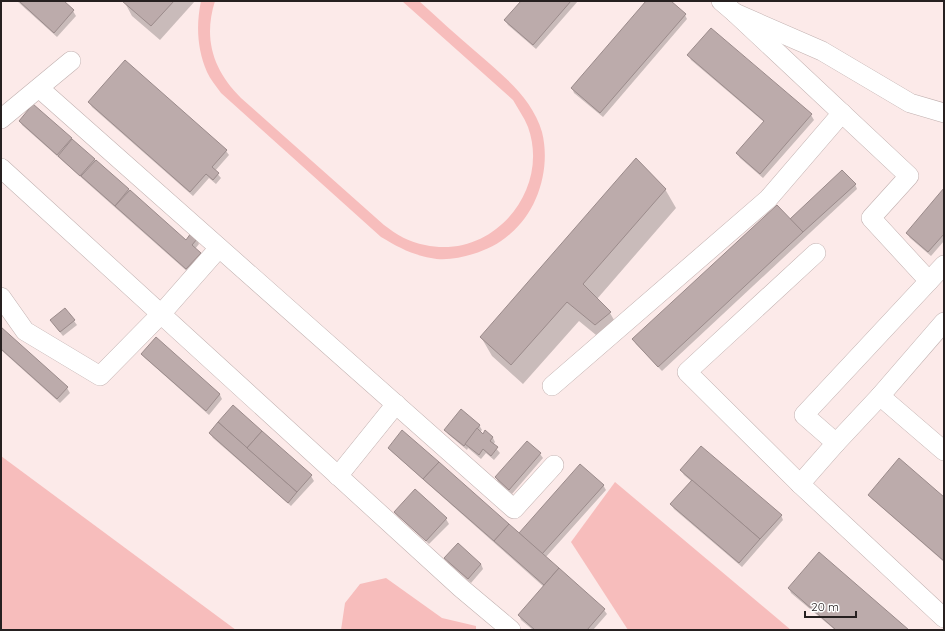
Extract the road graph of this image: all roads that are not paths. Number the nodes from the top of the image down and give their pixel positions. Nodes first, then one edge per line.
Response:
1 (728, 7) edge
2 (71, 61) dead end
3 (39, 88) junction
4 (842, 113) junction
5 (944, 113) edge
6 (1, 119) edge
7 (1, 168) edge
8 (219, 248) junction
9 (816, 253) dead end
10 (944, 265) edge
11 (929, 282) junction
12 (1, 297) edge
13 (161, 314) junction
14 (944, 322) edge
15 (552, 386) dead end
16 (880, 396) junction
17 (396, 404) junction
18 (836, 443) junction
19 (944, 451) edge
20 (554, 464) dead end
21 (338, 476) junction
22 (800, 484) junction
23 (944, 618) edge
24 (510, 630) edge

1 - 4 lane
1 - 5 lane
2 - 3 lane
3 - 6 lane
3 - 8 lane
4 - 11 lane
4 - 15 lane
7 - 13 lane
8 - 13 lane
8 - 17 lane
9 - 22 lane
10 - 11 lane
11 - 18 lane
12 - 13 lane
13 - 21 lane
14 - 16 lane
16 - 18 lane
16 - 19 lane
17 - 20 lane
17 - 21 lane
18 - 22 lane
21 - 24 lane
22 - 23 lane

